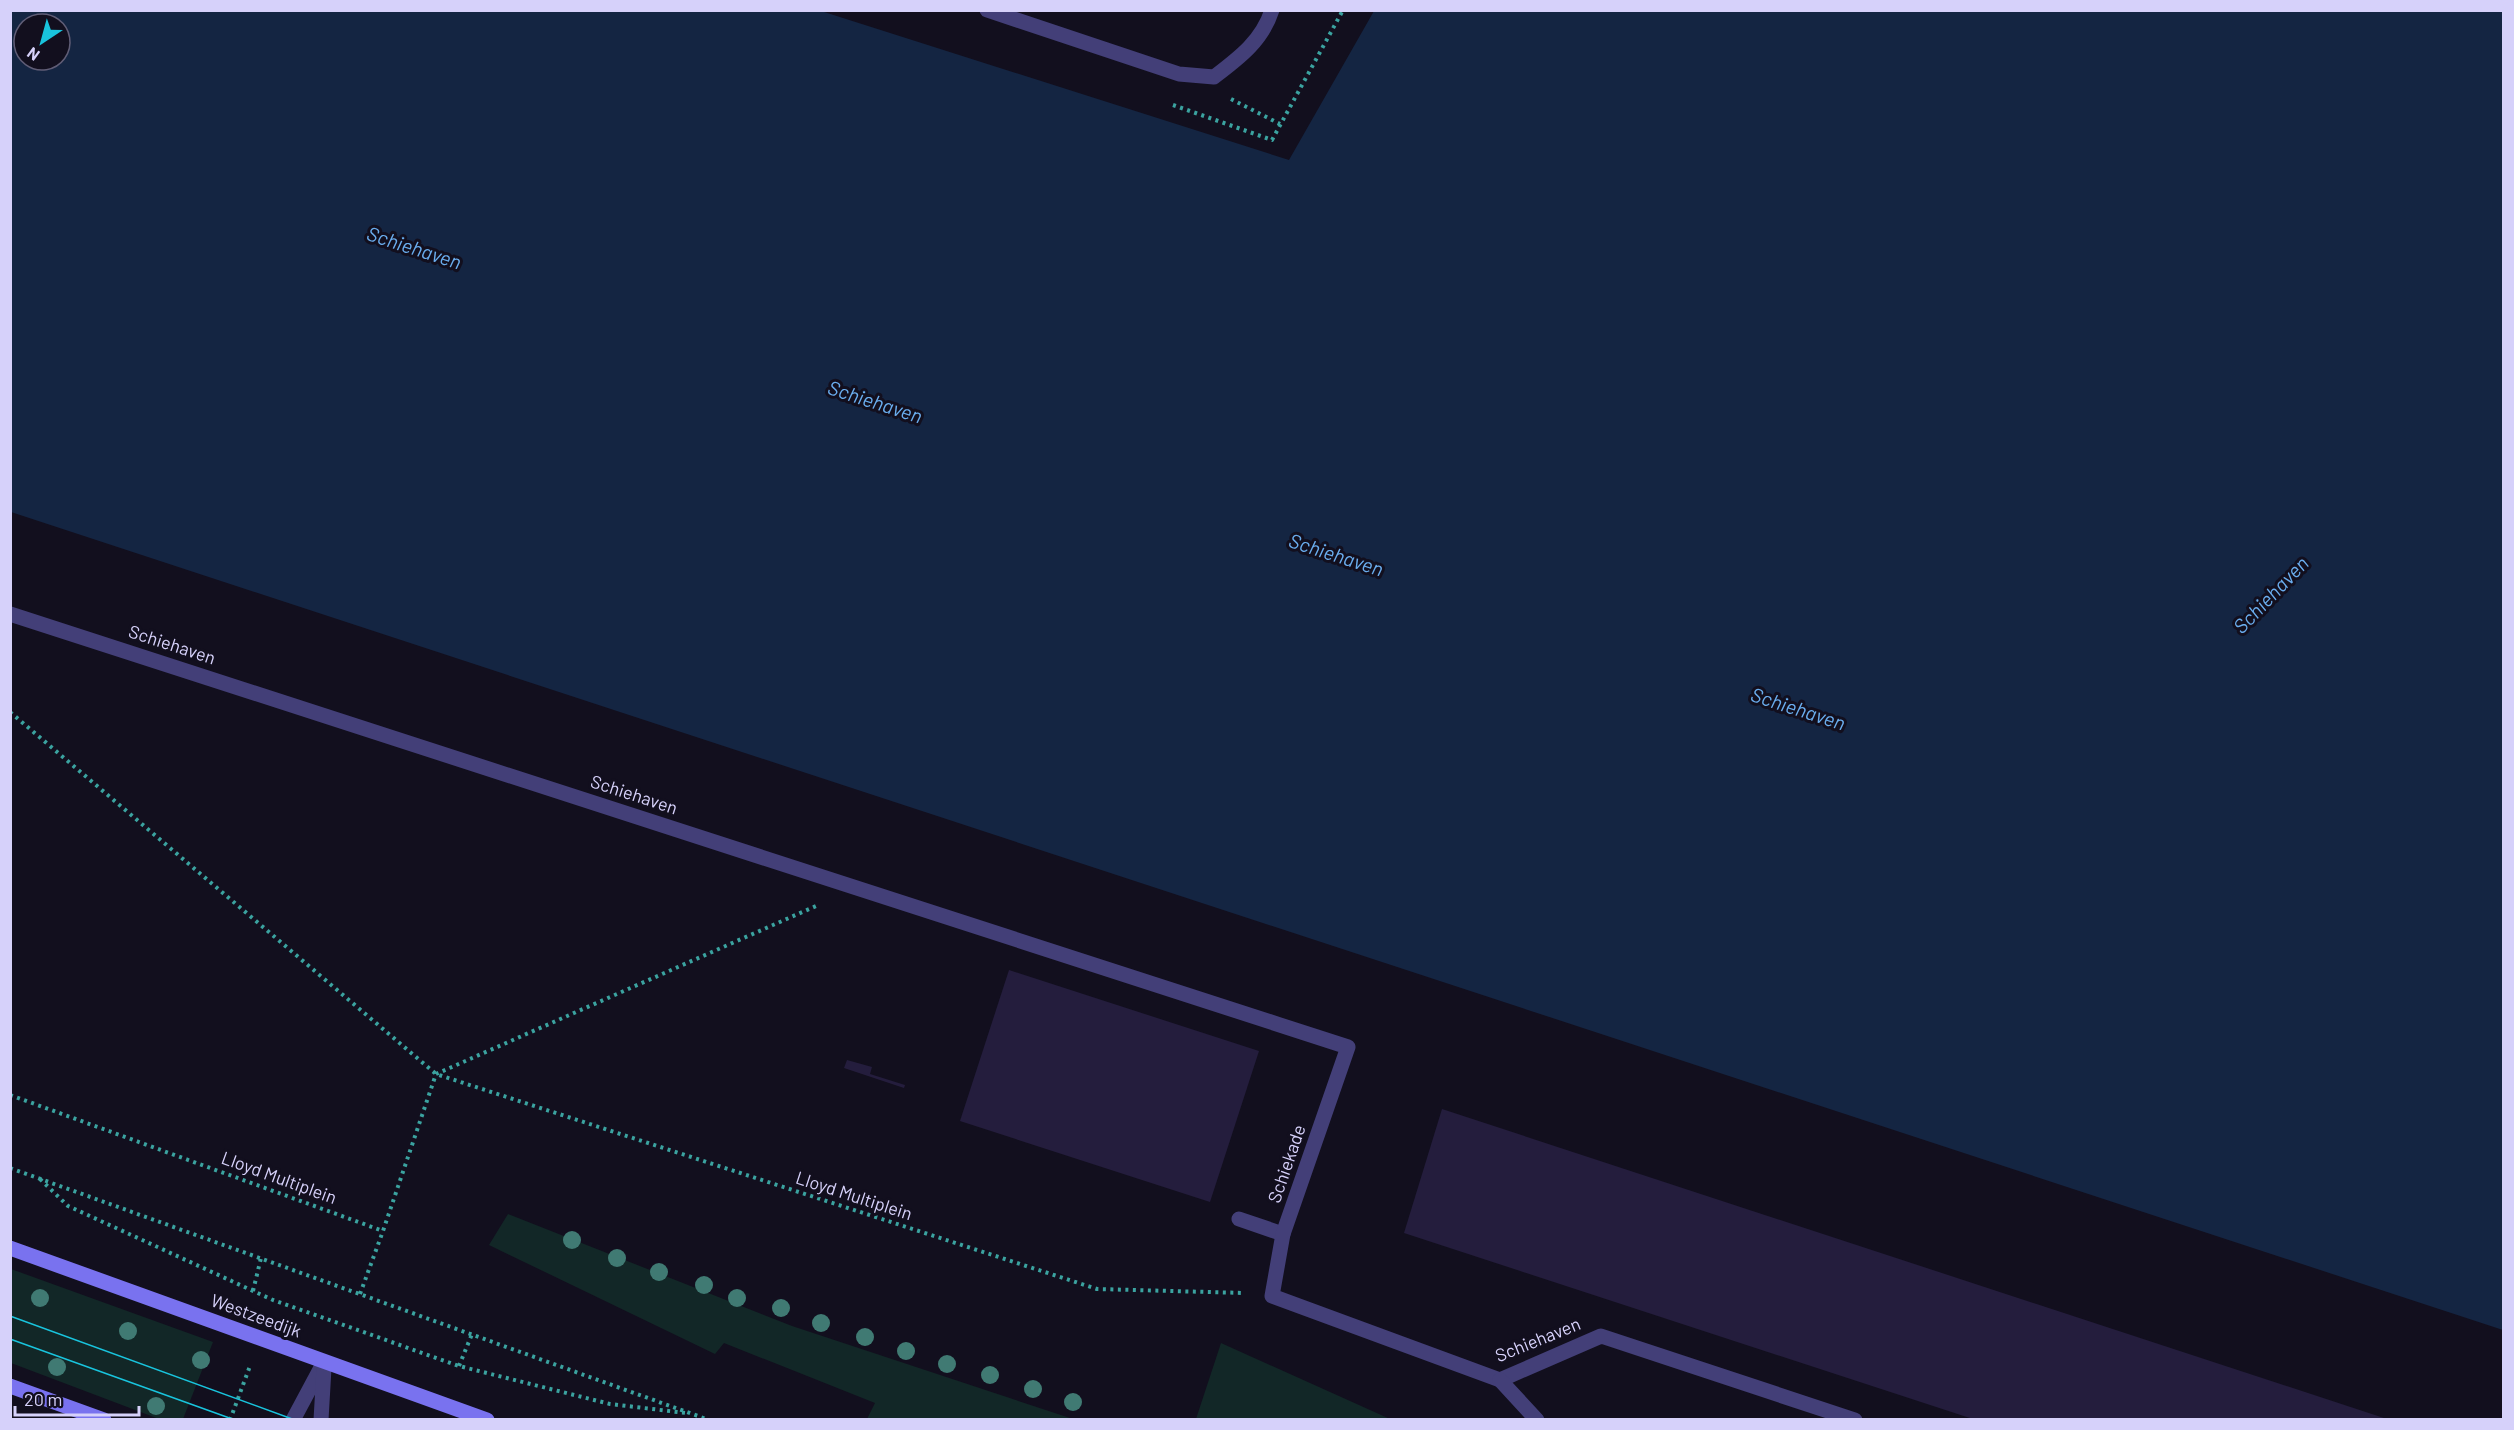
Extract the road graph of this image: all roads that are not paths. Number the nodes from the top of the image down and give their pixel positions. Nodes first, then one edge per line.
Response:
1 (987, 10) edge
2 (1272, 10) edge
3 (10, 614) edge
4 (1348, 1047) joint
5 (1239, 1219) dead end
6 (1283, 1234) junction
7 (10, 1248) edge
8 (1272, 1296) joint
9 (324, 1362) junction
10 (1500, 1380) junction
11 (10, 1386) edge
12 (104, 1419) edge
13 (293, 1419) edge
14 (321, 1419) edge
15 (487, 1419) edge
16 (1537, 1419) edge
17 (1855, 1419) edge

1 - 2 street
3 - 4 street, Schiehaven
4 - 6 street, Schiekade
5 - 6 street
6 - 8 street, Schiekade
7 - 9 main road, Westzeedijk
8 - 10 street, Schiehaven
9 - 13 street
9 - 14 street
9 - 15 main road, Westzeedijk
10 - 16 street
10 - 17 street, Schiehaven
11 - 12 main road

